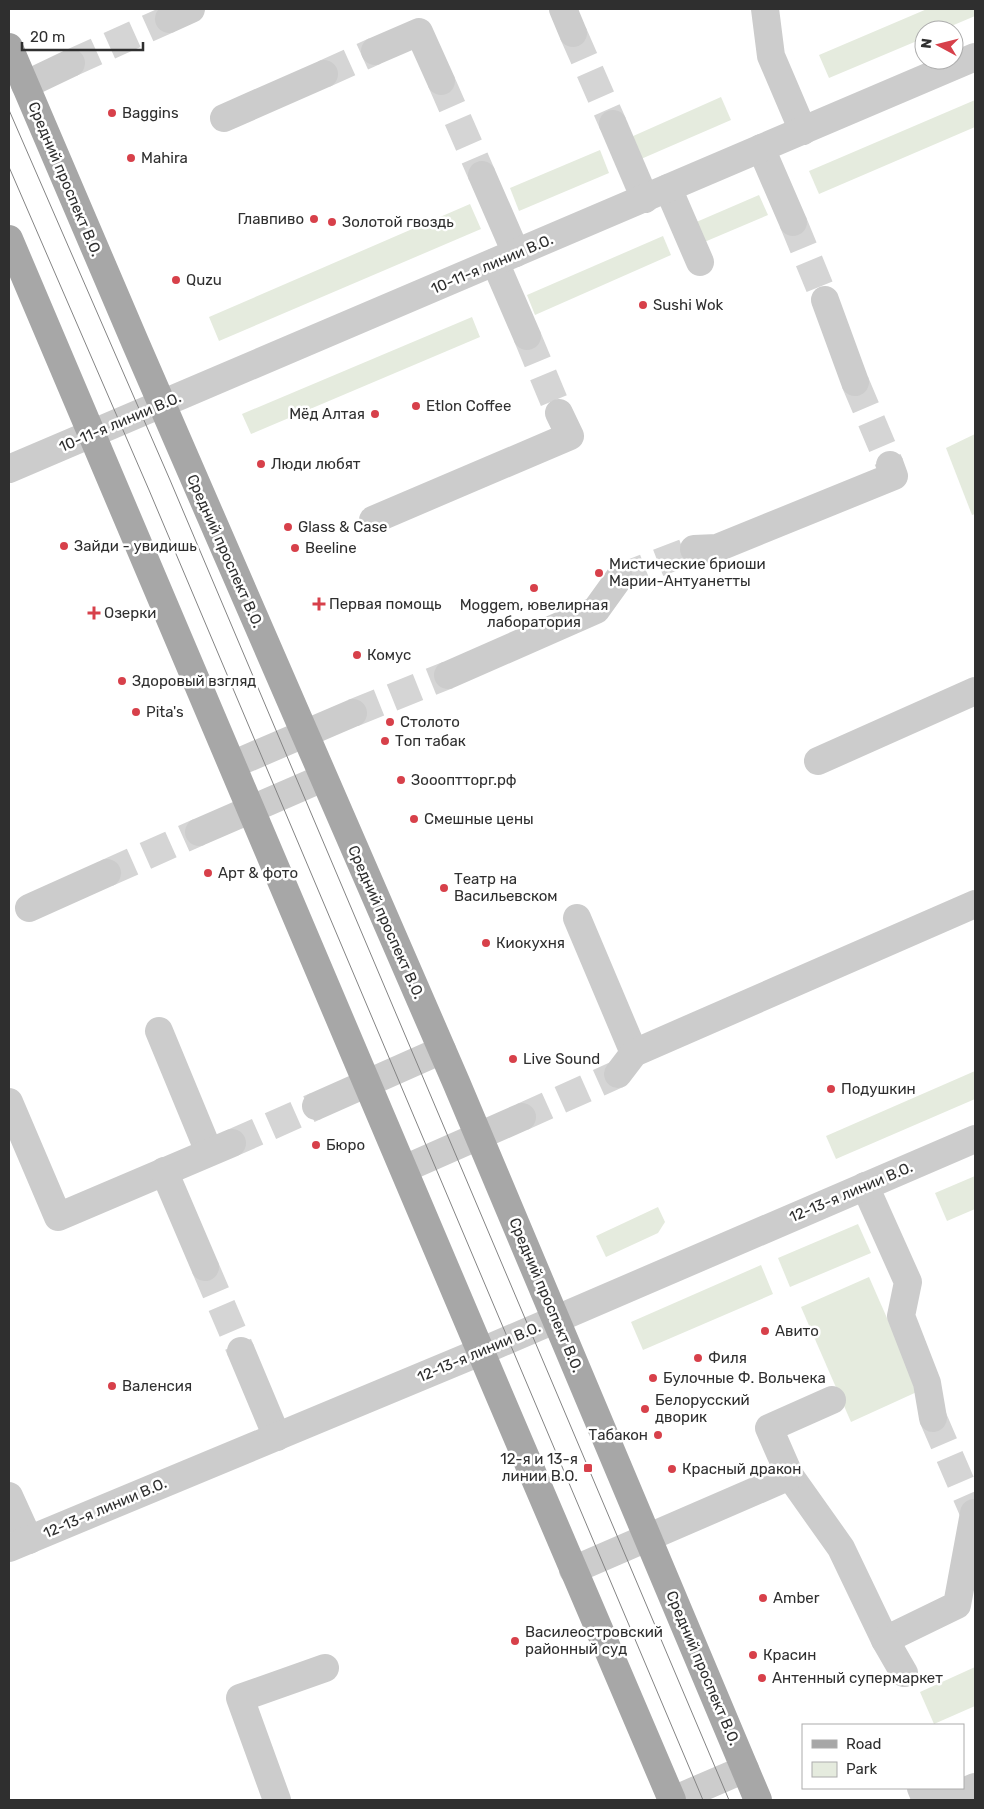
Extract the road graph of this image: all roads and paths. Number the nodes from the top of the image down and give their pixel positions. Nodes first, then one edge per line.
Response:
1 (765, 9) edge
2 (9, 47) edge
3 (375, 51) tunnel mouth
4 (975, 57) edge
5 (71, 63) tunnel mouth
6 (324, 74) tunnel mouth
7 (441, 81) tunnel mouth
8 (25, 86) junction
9 (224, 118) dead end
10 (613, 124) tunnel mouth
11 (803, 131) junction
12 (762, 148) junction
13 (482, 175) tunnel mouth
14 (656, 193) junction
15 (793, 222) tunnel mouth
16 (9, 239) edge
17 (506, 258) junction
18 (700, 262) dead end
19 (825, 300) tunnel mouth
20 (527, 336) tunnel mouth
21 (855, 382) tunnel mouth
22 (162, 405) junction
23 (559, 412) tunnel mouth
24 (93, 434) junction
25 (890, 465) dead end
26 (9, 469) edge
27 (373, 520) dead end
28 (694, 550) tunnel mouth
29 (619, 578) tunnel mouth
30 (448, 675) tunnel mouth
31 (975, 691) edge
32 (353, 713) tunnel mouth
33 (305, 734) junction
34 (818, 761) dead end
35 (234, 764) junction
36 (323, 778) junction
37 (253, 809) junction
38 (199, 832) tunnel mouth
39 (107, 873) tunnel mouth
40 (975, 904) edge
41 (29, 908) dead end
42 (577, 918) dead end
43 (159, 1031) dead end
44 (442, 1050) junction
45 (634, 1053) junction
46 (618, 1074) tunnel mouth
47 (368, 1083) junction
48 (9, 1102) edge
49 (316, 1106) tunnel mouth
50 (522, 1117) tunnel mouth
51 (479, 1136) junction
52 (975, 1139) edge
53 (404, 1169) junction
54 (164, 1171) junction
55 (865, 1186) junction
56 (205, 1267) tunnel mouth
57 (556, 1319) junction
58 (241, 1351) tunnel mouth
59 (480, 1352) junction
60 (832, 1400) dead end
61 (933, 1418) tunnel mouth
62 (276, 1437) junction
63 (790, 1476) junction
64 (9, 1496) edge
65 (974, 1513) edge
66 (648, 1538) junction
67 (19, 1544) edge
68 (573, 1570) junction
69 (885, 1640) junction
70 (325, 1668) dead end
71 (904, 1673) dead end
72 (745, 1769) junction
73 (975, 1788) edge
74 (277, 1800) edge
75 (673, 1800) edge
76 (758, 1800) edge
77 (944, 1800) edge

1 - 11 street
2 - 8 main road, Средний проспект В.О.
3 - 7 street
4 - 11 street, 10-11-я линии В.О.
5 - 8 street
6 - 9 street
8 - 22 main road, Средний проспект В.О.
10 - 14 street
11 - 12 street, 10-11-я линии В.О.
12 - 14 street, 10-11-я линии В.О.
12 - 15 street
13 - 17 street
14 - 17 street, 10-11-я линии В.О.
14 - 18 street
16 - 24 main road
17 - 20 street
17 - 22 street, 10-11-я линии В.О.
19 - 21 street
22 - 24 street, 10-11-я линии В.О.
22 - 33 main road, Средний проспект В.О.
23 - 27 street
24 - 26 street, 10-11-я линии В.О.
24 - 35 main road
25 - 28 street
29 - 30 street
31 - 34 street
32 - 33 street
33 - 35 street
33 - 36 main road, Средний проспект В.О.
35 - 37 main road
36 - 37 street
36 - 44 main road, Средний проспект В.О.
37 - 38 street
37 - 47 main road
39 - 41 street
40 - 45 street
42 - 45 street
43 - 54 street
44 - 47 street
44 - 51 main road, Средний проспект В.О.
45 - 46 street
47 - 49 street
47 - 53 main road
48 - 54 street
50 - 51 street
51 - 53 street
51 - 57 main road, Средний проспект В.О.
52 - 55 street, 12-13-я линии В.О.
53 - 59 main road
54 - 56 street
55 - 57 street, 12-13-я линии В.О.
55 - 61 street
57 - 59 street, 12-13-я линии В.О.
57 - 66 main road, Средний проспект В.О.
58 - 62 street
59 - 62 street, 12-13-я линии В.О.
59 - 68 main road
60 - 63 street
62 - 67 street, 12-13-я линии В.О.
63 - 66 street
63 - 69 street
64 - 67 street
65 - 69 street
66 - 68 street
66 - 72 main road, Средний проспект В.О.
68 - 75 main road
69 - 71 street
70 - 74 street
72 - 75 street
72 - 76 main road, Средний проспект В.О.
73 - 77 street

